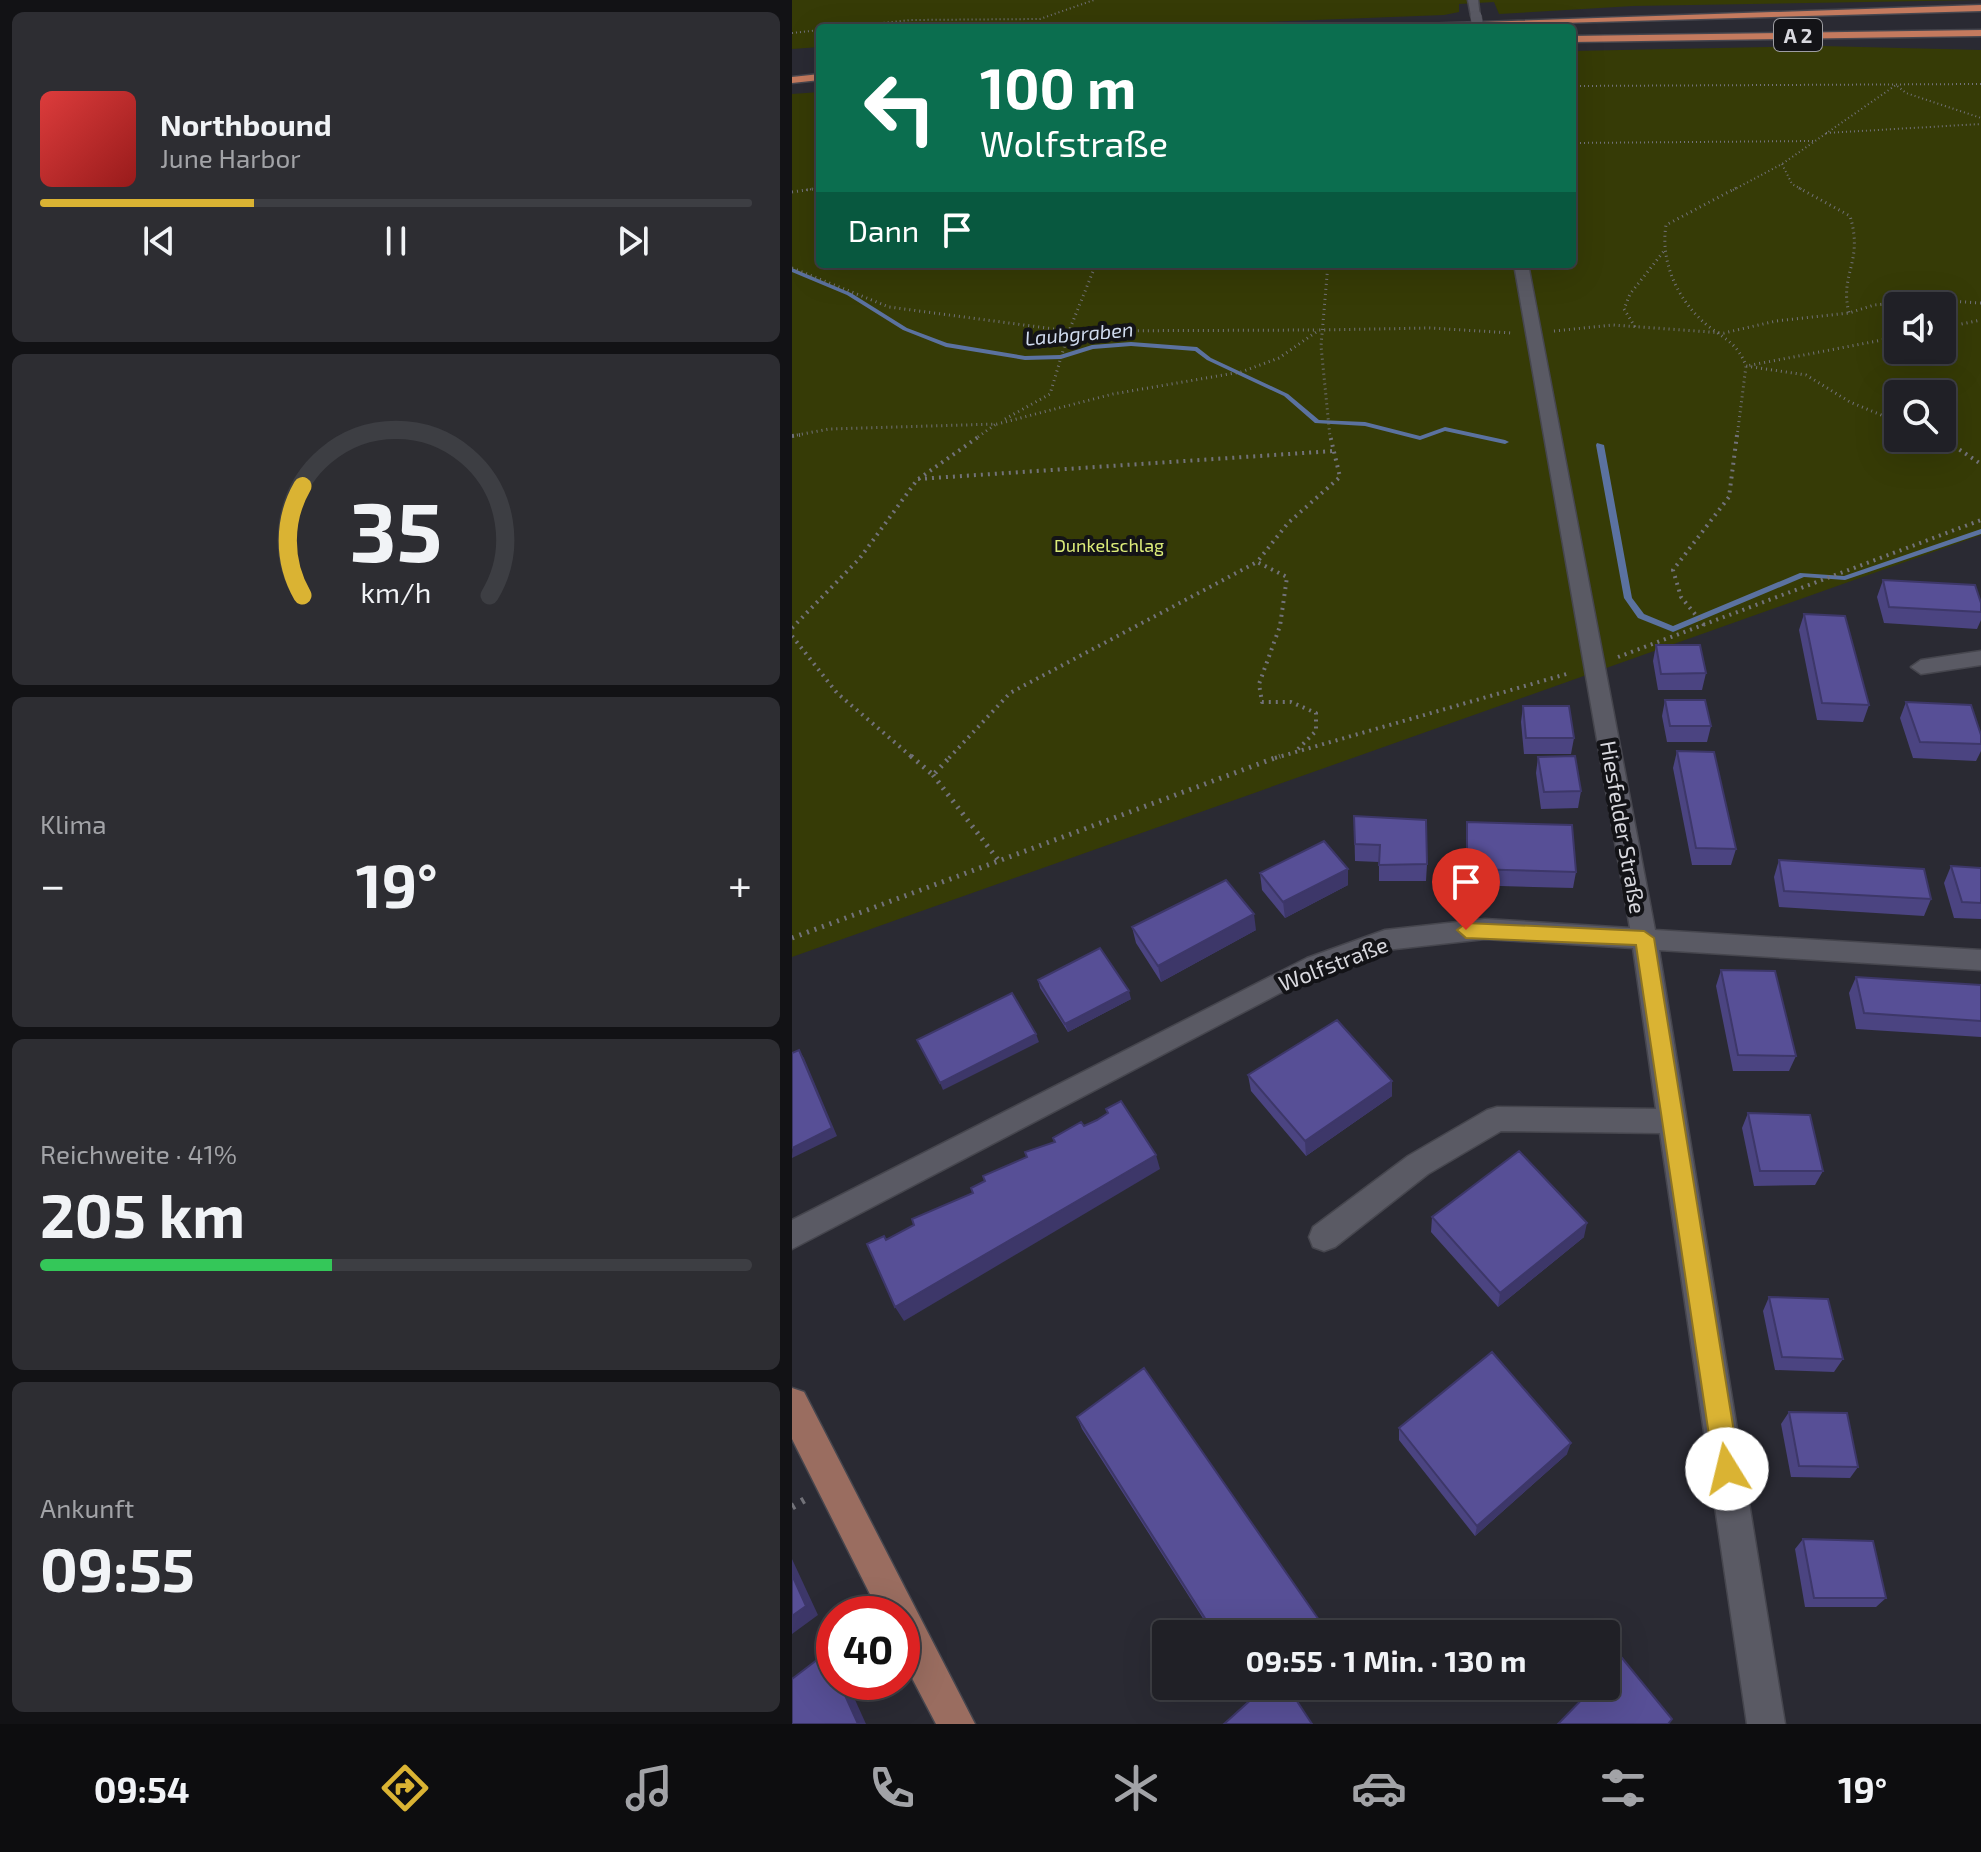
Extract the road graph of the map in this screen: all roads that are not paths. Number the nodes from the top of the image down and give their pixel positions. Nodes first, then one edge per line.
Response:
1 (1473, 0) edge
2 (1981, 8) edge
3 (1477, 22) edge
4 (1981, 22) edge
5 (1490, 24) edge
6 (1576, 27) edge
7 (1981, 33) edge
8 (1615, 37) junction
9 (1576, 39) edge
10 (1981, 42) edge
11 (816, 64) edge
12 (792, 66) edge
13 (816, 77) edge
14 (792, 80) edge
15 (1522, 268) edge
16 (1981, 658) edge
17 (1921, 667) dead end
18 (1644, 938) junction
19 (1981, 960) edge
20 (1670, 1121) junction
21 (792, 1235) edge
22 (1324, 1237) dead end
23 (792, 1404) edge
24 (890, 1596) edge
25 (920, 1655) edge
26 (956, 1724) edge
27 (1766, 1724) edge

1 - 3 street
2 - 5 highway
4 - 6 highway, A 2
7 - 8 highway, A 2
8 - 9 highway
8 - 10 highway
11 - 12 highway
13 - 14 highway
15 - 18 street, Hiesfelder Straße
16 - 17 street
18 - 19 street, Wolfstraße
18 - 20 street, Hiesfelder Straße
18 - 21 street, Wolfstraße
20 - 22 street
20 - 27 street, Hiesfelder Straße
23 - 24 main road
25 - 26 main road

